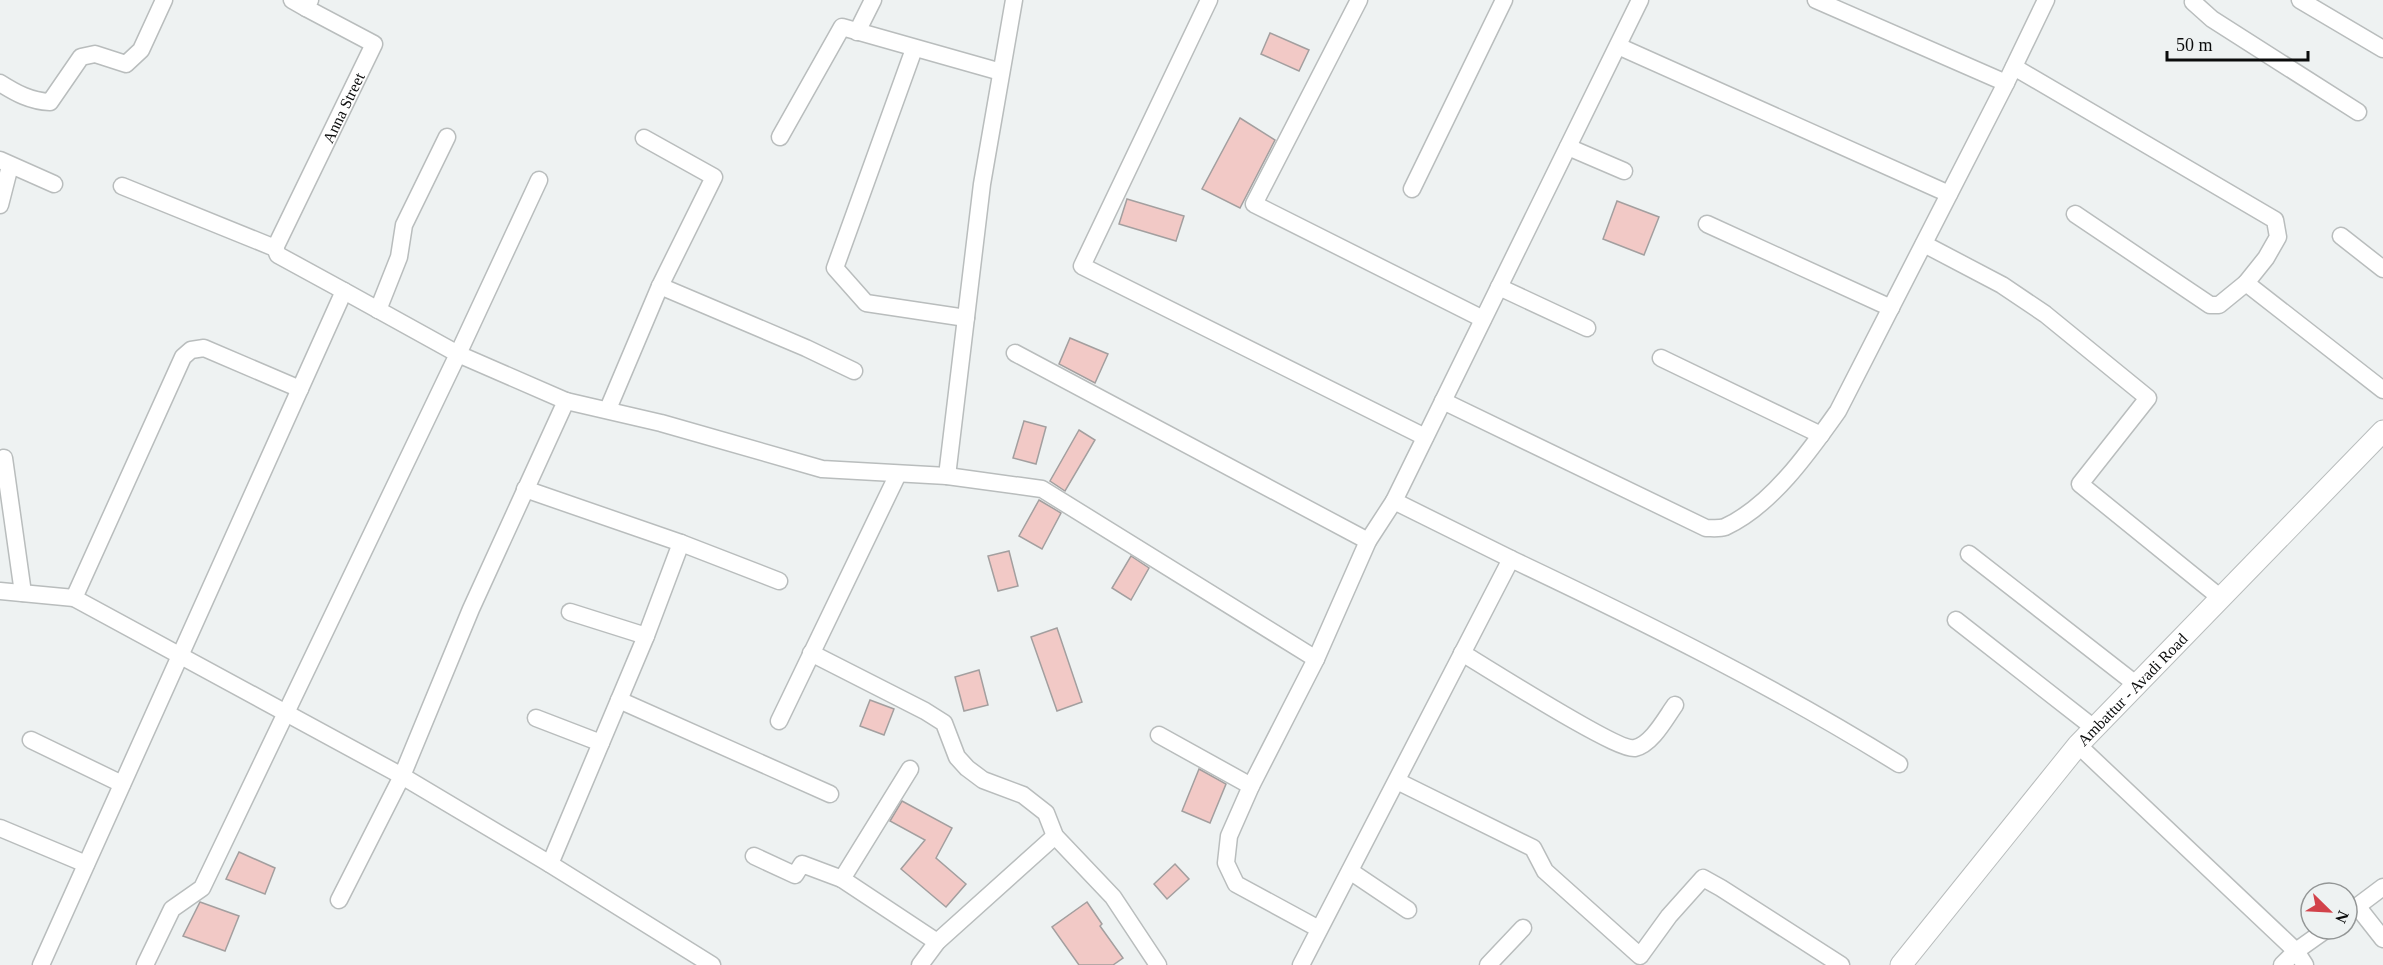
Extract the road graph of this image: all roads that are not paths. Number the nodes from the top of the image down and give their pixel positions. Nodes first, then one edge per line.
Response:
1 (164, 0) edge
2 (873, 0) edge
3 (1014, 0) edge
4 (1209, 0) edge
5 (1359, 0) edge
6 (1504, 0) edge
7 (1640, 0) edge
8 (1816, 0) edge
9 (2046, 0) edge
10 (2300, 0) edge
11 (2192, 1) edge
12 (303, 2) edge
13 (857, 32) junction
14 (1618, 46) junction
15 (914, 49) junction
16 (2383, 49) edge
17 (2014, 67) junction
18 (1001, 72) junction
19 (2006, 82) junction
20 (0, 83) edge
21 (2358, 112) dead end
22 (447, 137) dead end
23 (780, 137) dead end
24 (644, 138) dead end
25 (1568, 147) junction
26 (5, 163) edge
27 (1624, 171) dead end
28 (539, 180) dead end
29 (54, 184) dead end
30 (122, 186) dead end
31 (1412, 189) dead end
32 (1949, 194) junction
33 (0, 205) edge
34 (2075, 214) dead end
35 (1707, 224) dead end
36 (2341, 236) dead end
37 (1924, 244) junction
38 (275, 248) junction
39 (2383, 269) edge
40 (2246, 283) junction
41 (660, 286) junction
42 (1499, 287) junction
43 (344, 291) junction
44 (1891, 308) junction
45 (378, 310) junction
46 (966, 318) junction
47 (1483, 319) junction
48 (1587, 328) dead end
49 (1015, 353) dead end
50 (458, 354) junction
51 (1661, 358) dead end
52 (854, 371) dead end
53 (300, 389) junction
54 (2383, 390) edge
55 (566, 401) junction
56 (1443, 401) junction
57 (608, 409) junction
58 (2383, 431) edge
59 (1821, 435) junction
60 (1425, 436) junction
61 (4, 458) dead end
62 (898, 474) junction
63 (947, 476) junction
64 (525, 489) junction
65 (1394, 501) junction
66 (1368, 541) junction
67 (681, 543) junction
68 (1969, 554) dead end
69 (1511, 558) junction
70 (779, 581) dead end
71 (0, 591) edge
72 (23, 594) junction
73 (74, 598) junction
74 (2222, 598) junction
75 (570, 612) dead end
76 (1956, 620) dead end
77 (646, 636) junction
78 (811, 653) junction
79 (1462, 653) junction
80 (180, 657) junction
81 (1316, 659) junction
82 (2137, 685) junction
83 (619, 700) junction
84 (1675, 705) dead end
85 (286, 713) junction
86 (536, 718) dead end
87 (778, 721) dead end
88 (2094, 728) junction
89 (1159, 735) dead end
90 (31, 740) dead end
91 (601, 743) junction
92 (2078, 745) junction
93 (1899, 764) dead end
94 (910, 769) dead end
95 (402, 776) junction
96 (1397, 781) junction
97 (122, 784) junction
98 (1251, 786) junction
99 (830, 794) dead end
100 (0, 828) edge
101 (1055, 836) junction
102 (754, 856) dead end
103 (86, 864) junction
104 (550, 864) junction
105 (1350, 871) junction
106 (842, 879) junction
107 (2383, 887) edge
108 (339, 900) dead end
109 (2359, 905) edge
110 (1408, 910) dead end
111 (2359, 917) edge
112 (1523, 928) dead end
113 (1319, 929) junction
114 (2383, 939) edge
115 (2316, 941) edge
116 (938, 942) junction
117 (2301, 958) edge
118 (1646, 961) edge
119 (40, 965) edge
120 (145, 965) edge
121 (712, 965) edge
122 (920, 965) edge
123 (1157, 965) edge
124 (1301, 965) edge
125 (1488, 965) edge
126 (1840, 965) edge
127 (1901, 965) edge
128 (2283, 965) edge

1 - 20 street
2 - 13 street
3 - 18 street
4 - 60 street
5 - 47 street
6 - 31 street
7 - 14 street
8 - 19 street
9 - 17 street
10 - 16 street
11 - 21 street
12 - 38 street, Anna Street
13 - 15 street
13 - 23 street
14 - 25 street
14 - 32 street
15 - 18 street
15 - 46 street
17 - 19 street
17 - 40 street
18 - 46 street
19 - 32 street
22 - 45 street
24 - 41 street
25 - 27 street
25 - 42 street
26 - 29 street
26 - 33 street
28 - 50 street
30 - 38 street
32 - 37 street
34 - 40 street
35 - 44 street
36 - 39 street
37 - 44 street
37 - 74 street
38 - 43 street
40 - 54 street
41 - 52 street
41 - 57 street
42 - 47 street
42 - 48 street
43 - 45 street
43 - 53 street
44 - 59 street
45 - 50 street
46 - 63 street
47 - 56 street
49 - 66 street
50 - 55 street
50 - 85 street
51 - 59 street
53 - 73 street
53 - 80 street
55 - 57 street
55 - 64 street
56 - 59 street
56 - 60 street
57 - 62 street
58 - 74 street, Ambattur - Avadi Road
60 - 65 street
61 - 72 street
62 - 63 street
62 - 78 street
63 - 81 street
64 - 67 street
64 - 95 street
65 - 66 street
65 - 69 street
66 - 81 street
67 - 70 street
67 - 77 street
68 - 82 street
69 - 79 street
69 - 93 street
71 - 72 street
72 - 73 street
73 - 80 street
74 - 82 street, Ambattur - Avadi Road
75 - 77 street
76 - 88 street
77 - 83 street
78 - 87 street
78 - 101 street
79 - 84 street
79 - 96 street
80 - 85 street
80 - 97 street
81 - 98 street
82 - 88 street, Ambattur - Avadi Road
83 - 91 street
83 - 99 street
85 - 95 street
85 - 120 street
86 - 91 street
88 - 92 street, Ambattur - Avadi Road
89 - 98 street
90 - 97 street
91 - 104 street
92 - 117 street
92 - 127 street, Ambattur - Avadi Road
94 - 106 street
95 - 104 street
95 - 108 street
96 - 105 street
96 - 118 street
97 - 103 street
98 - 113 street
100 - 103 street
101 - 116 street
101 - 123 street
102 - 106 street
103 - 119 street
104 - 121 street
105 - 110 street
105 - 113 street
106 - 116 street
107 - 109 street
111 - 114 street
112 - 125 street
113 - 124 street
115 - 117 street
116 - 122 street
117 - 128 street
118 - 126 street

